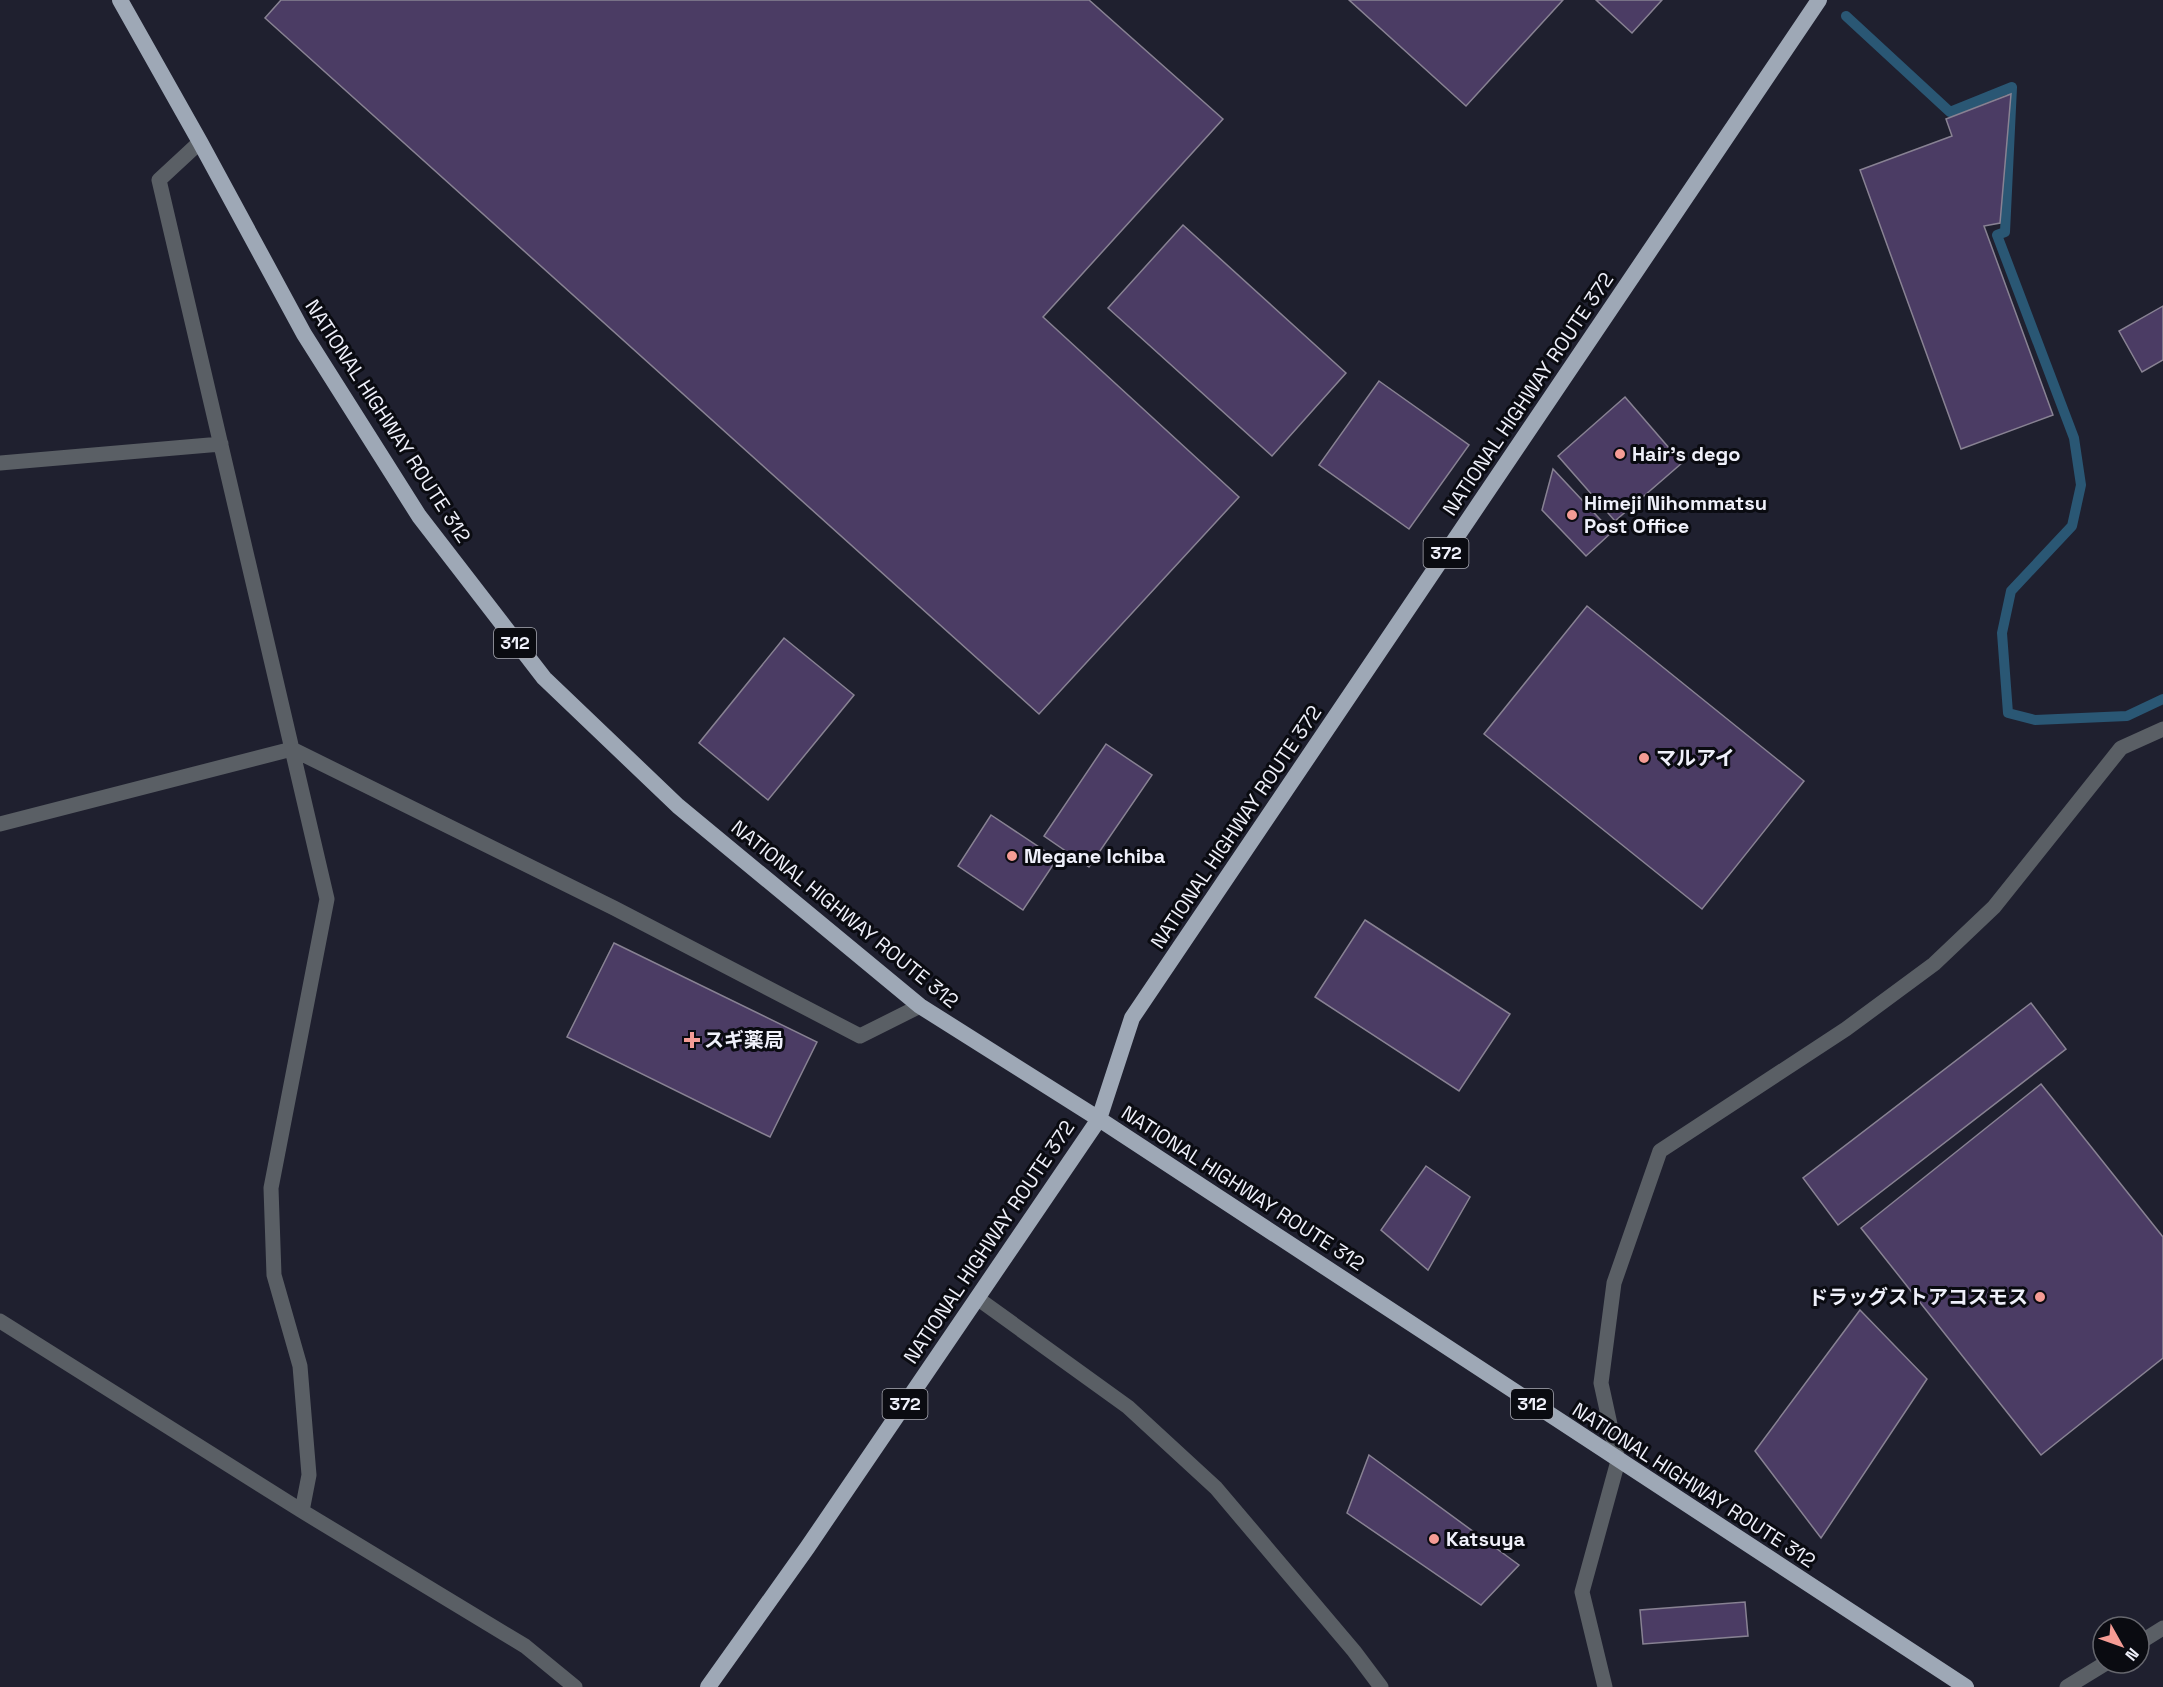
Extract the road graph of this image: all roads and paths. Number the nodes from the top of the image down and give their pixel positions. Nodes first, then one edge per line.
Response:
1 (120, 0) edge
2 (1819, 0) edge
3 (201, 142) junction
4 (221, 444) junction
5 (0, 463) edge
6 (2163, 729) edge
7 (292, 749) junction
8 (0, 824) edge
9 (920, 1006) junction
10 (1099, 1119) junction
11 (977, 1298) junction
12 (0, 1321) edge
13 (1618, 1461) junction
14 (302, 1511) junction
15 (2091, 1672) edge
16 (575, 1687) edge
17 (708, 1687) edge
18 (1381, 1687) edge
19 (1605, 1687) edge
20 (1966, 1687) edge
21 (2067, 1687) edge

1 - 3 highway, NATIONAL HIGHWAY ROUTE 312 / 312
2 - 10 highway, NATIONAL HIGHWAY ROUTE 372 / 372
3 - 4 street
3 - 9 highway, NATIONAL HIGHWAY ROUTE 312 / 312
4 - 5 street
4 - 7 street
6 - 13 street
7 - 8 street
7 - 9 street
7 - 14 street
9 - 10 highway, NATIONAL HIGHWAY ROUTE 312 / 312
10 - 11 highway, NATIONAL HIGHWAY ROUTE 372 / 372
10 - 13 highway, NATIONAL HIGHWAY ROUTE 312 / 312
11 - 17 highway, NATIONAL HIGHWAY ROUTE 372 / 372
11 - 18 street
12 - 14 street
13 - 19 street
13 - 20 highway, NATIONAL HIGHWAY ROUTE 312 / 312
14 - 16 street
15 - 21 street

